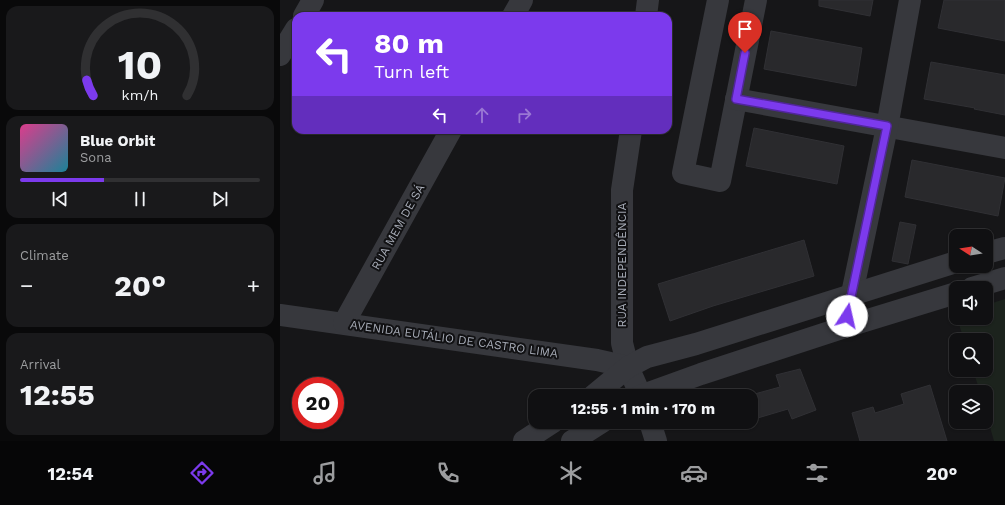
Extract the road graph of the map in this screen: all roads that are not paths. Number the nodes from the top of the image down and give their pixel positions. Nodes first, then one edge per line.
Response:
1 (314, 0) edge
2 (522, 0) edge
3 (648, 0) edge
4 (718, 0) edge
5 (756, 0) edge
6 (910, 0) edge
7 (306, 12) edge
8 (515, 12) edge
9 (646, 12) edge
10 (292, 36) edge
11 (280, 55) edge
12 (736, 99) junction
13 (887, 126) junction
14 (449, 134) edge
15 (629, 134) edge
16 (1005, 148) edge
17 (1005, 248) edge
18 (993, 251) edge
19 (949, 264) edge
20 (1005, 278) edge
21 (993, 282) edge
22 (851, 295) junction
23 (949, 295) edge
24 (280, 315) edge
25 (344, 323) junction
26 (845, 327) junction
27 (628, 367) junction
28 (601, 389) edge
29 (638, 389) edge
30 (662, 389) edge
31 (542, 429) edge
32 (591, 429) edge
33 (652, 429) edge
34 (524, 441) edge
35 (572, 441) edge
36 (656, 441) edge

1 - 7 street
2 - 8 street
3 - 9 street
4 - 12 street
5 - 12 street
6 - 13 street
10 - 11 street
12 - 13 street
13 - 16 street
13 - 22 street
14 - 25 street, RUA MEM DE SÁ
15 - 27 street, RUA INDEPENDÊNCIA
17 - 18 street
19 - 22 street
20 - 21 street
22 - 26 street
22 - 27 street
23 - 26 street
24 - 25 street, AVENIDA EUTÁLIO DE CASTRO LIMA
25 - 27 street, AVENIDA EUTÁLIO DE CASTRO LIMA
26 - 30 street
27 - 28 street
27 - 29 street, RUA INDEPENDÊNCIA
31 - 34 street
32 - 35 street
33 - 36 street

